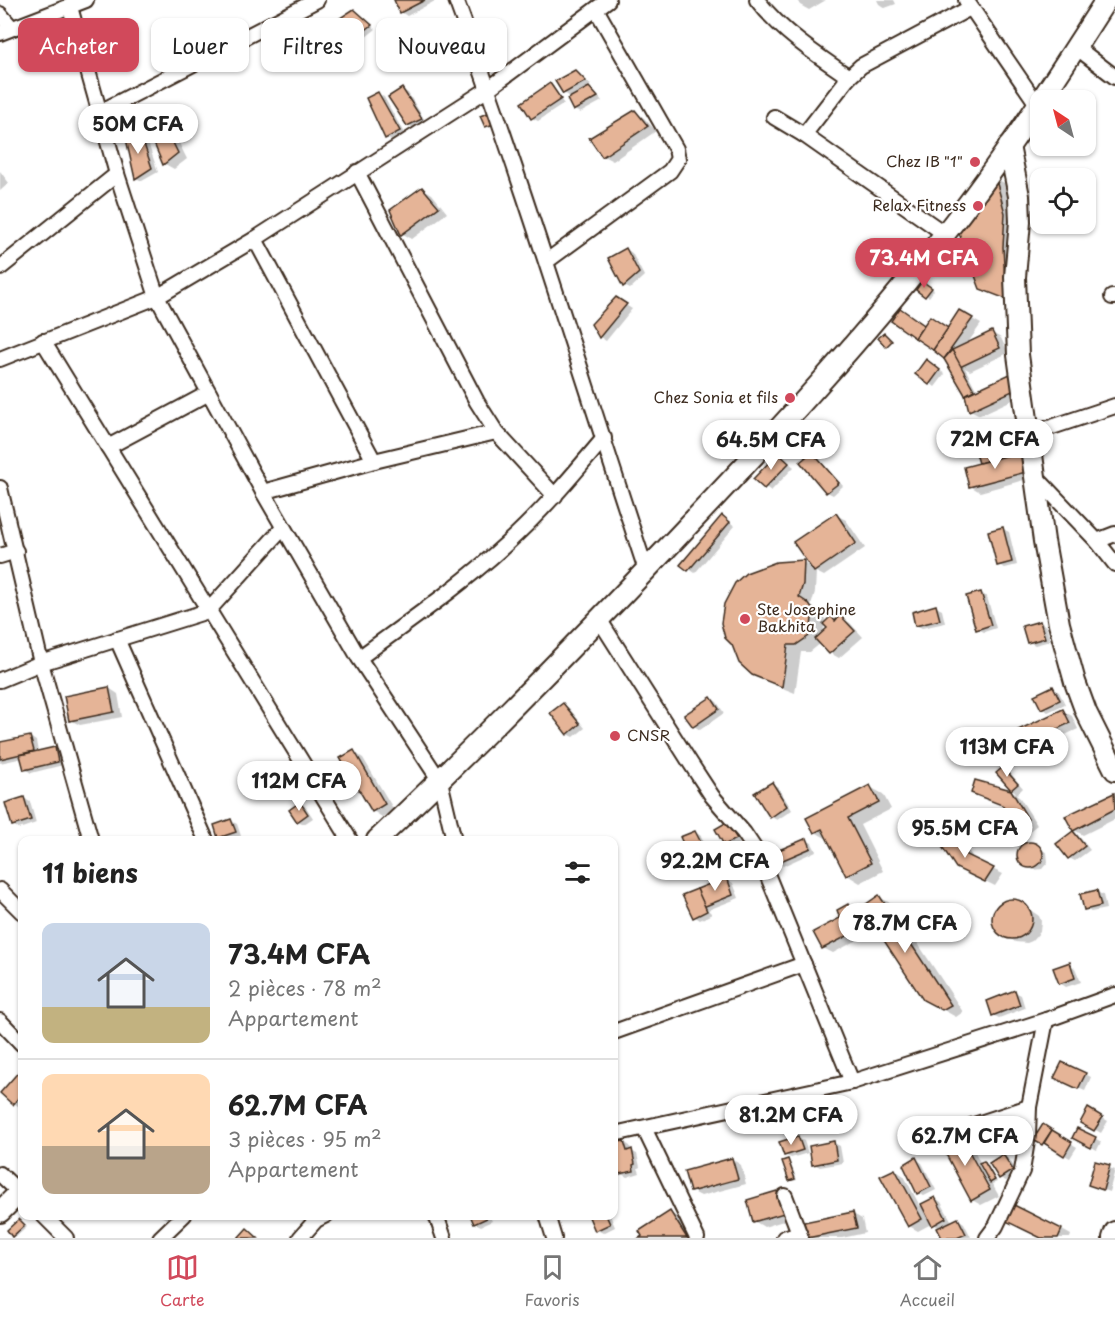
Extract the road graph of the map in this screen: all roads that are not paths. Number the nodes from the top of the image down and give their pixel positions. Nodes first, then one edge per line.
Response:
1 (86, 0) edge
2 (317, 0) edge
3 (456, 0) edge
4 (608, 0) edge
5 (757, 0) edge
6 (1107, 0) edge
7 (968, 4) edge
8 (70, 7) junction
9 (596, 9) junction
10 (0, 14) edge
11 (6, 31) edge
12 (1076, 47) junction
13 (849, 77) junction
14 (1115, 77) edge
15 (488, 88) junction
16 (1047, 90) edge
17 (1030, 94) edge
18 (100, 111) junction
19 (1030, 115) edge
20 (774, 117) dead end
21 (804, 135) junction
22 (1010, 146) junction
23 (357, 172) junction
24 (117, 174) junction
25 (945, 234) junction
26 (255, 239) junction
27 (548, 261) junction
28 (0, 268) edge
29 (157, 297) junction
30 (43, 341) junction
31 (0, 358) edge
32 (209, 393) junction
33 (1115, 406) edge
34 (495, 432) junction
35 (1028, 435) junction
36 (604, 438) junction
37 (108, 447) junction
38 (374, 461) junction
39 (1034, 475) junction
40 (0, 488) edge
41 (263, 492) junction
42 (555, 496) junction
43 (283, 528) junction
44 (1115, 534) edge
45 (1097, 541) junction
46 (16, 551) junction
47 (0, 556) edge
48 (1115, 564) edge
49 (646, 570) junction
50 (208, 611) junction
51 (599, 619) junction
52 (117, 639) junction
53 (359, 658) junction
54 (41, 663) junction
55 (0, 680) edge
56 (1115, 770) edge
57 (440, 781) junction
58 (89, 836) edge
59 (204, 836) edge
60 (348, 836) edge
61 (381, 836) edge
62 (453, 836) edge
63 (0, 890) edge
64 (18, 908) edge
65 (804, 964) junction
66 (1115, 995) edge
67 (1046, 1020) junction
68 (0, 1021) edge
69 (618, 1031) edge
70 (18, 1040) edge
71 (852, 1082) junction
72 (1029, 1107) junction
73 (971, 1126) dead end
74 (644, 1128) junction
75 (618, 1133) edge
76 (0, 1174) edge
77 (18, 1190) edge
78 (18, 1196) edge
79 (785, 1196) dead end
80 (0, 1212) edge
81 (48, 1220) edge
82 (179, 1220) edge
83 (316, 1220) edge
84 (438, 1220) edge
85 (549, 1220) edge
86 (1115, 1232) edge
87 (800, 1235) edge
88 (66, 1238) edge
89 (160, 1238) edge
90 (300, 1238) edge
91 (444, 1238) edge
92 (554, 1238) edge
93 (698, 1238) edge
94 (784, 1238) edge
95 (987, 1238) edge
96 (1113, 1238) edge

1 - 8 street
2 - 18 street
3 - 15 street
4 - 9 street
5 - 13 street
6 - 12 main road
7 - 13 street
7 - 17 street
8 - 11 street
8 - 18 street
9 - 15 street
9 - 27 street
10 - 11 street
12 - 14 street
12 - 16 main road
13 - 21 street
15 - 23 street
15 - 27 street
18 - 24 street
19 - 22 main road
20 - 21 street
21 - 25 street
22 - 25 main road
22 - 35 main road
23 - 26 street
23 - 34 street
24 - 28 street
24 - 29 street
25 - 49 main road
26 - 29 street
26 - 38 street
27 - 36 street
29 - 30 street
29 - 32 street
30 - 31 street
30 - 37 street
32 - 37 street
32 - 41 street
33 - 35 street
34 - 38 street
34 - 42 street
35 - 39 main road
36 - 42 street
36 - 49 street
37 - 50 street
38 - 41 street
39 - 45 street
39 - 56 main road
40 - 46 street
41 - 43 street
42 - 53 street
43 - 50 street
43 - 53 street
44 - 45 street
45 - 48 street
46 - 47 street
46 - 54 street
49 - 51 main road
50 - 52 street
50 - 60 street
51 - 57 main road
51 - 65 street
52 - 54 street
52 - 59 street
53 - 57 street
54 - 55 street
54 - 58 street
57 - 61 main road
57 - 62 street
63 - 64 street
65 - 69 street
65 - 71 street
66 - 67 street
67 - 71 street
67 - 72 street
68 - 70 street
71 - 74 street
72 - 73 street
72 - 95 street
74 - 75 street
74 - 93 street
76 - 77 street
78 - 80 main road
79 - 87 street
81 - 88 street
82 - 89 street
83 - 90 street
84 - 91 street
85 - 92 street
86 - 96 main road
87 - 94 street

